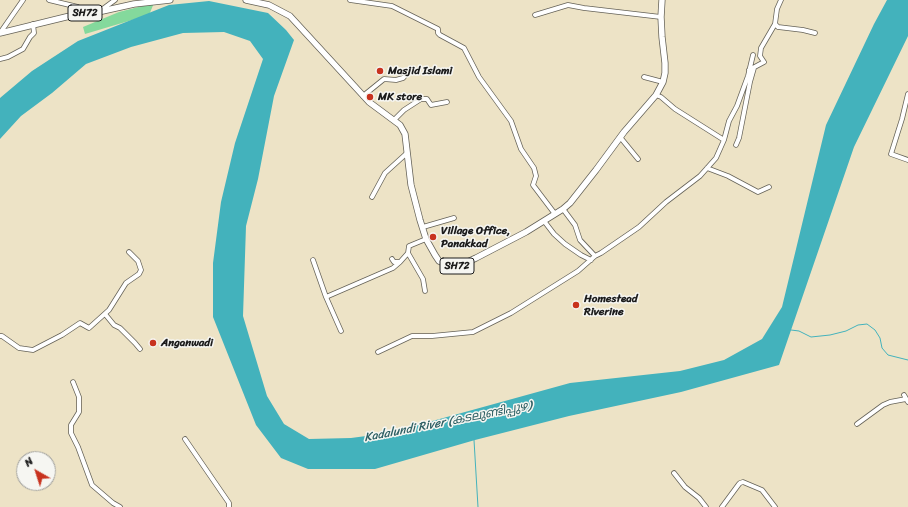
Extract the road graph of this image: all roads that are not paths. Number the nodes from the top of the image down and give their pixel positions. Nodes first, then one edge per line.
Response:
1 (23, 0) edge
2 (49, 0) edge
3 (115, 0) edge
4 (170, 0) edge
5 (246, 0) edge
6 (350, 0) edge
7 (662, 0) edge
8 (781, 0) edge
9 (98, 12) junction
10 (88, 13) junction
11 (535, 15) dead end
12 (661, 17) junction
13 (33, 24) junction
14 (775, 24) junction
15 (0, 33) edge
16 (815, 33) dead end
17 (753, 55) dead end
18 (0, 59) edge
19 (751, 69) junction
20 (644, 76) dead end
21 (404, 77) dead end
22 (663, 82) junction
23 (908, 94) edge
24 (656, 95) junction
25 (363, 96) junction
26 (447, 102) dead end
27 (394, 120) junction
28 (620, 137) junction
29 (724, 140) junction
30 (736, 145) dead end
31 (407, 153) junction
32 (638, 159) dead end
33 (908, 160) edge
34 (707, 168) junction
35 (769, 187) dead end
36 (372, 197) dead end
37 (563, 209) junction
38 (555, 214) junction
39 (454, 218) dead end
40 (544, 221) junction
41 (423, 228) junction
42 (426, 239) junction
43 (129, 252) dead end
44 (408, 253) junction
45 (595, 256) junction
46 (392, 259) dead end
47 (313, 260) dead end
48 (591, 260) junction
49 (400, 262) junction
50 (425, 291) dead end
51 (326, 297) junction
52 (105, 314) junction
53 (341, 331) dead end
54 (0, 336) edge
55 (140, 349) dead end
56 (378, 352) dead end
57 (73, 382) dead end
58 (906, 399) edge
59 (858, 424) dead end
60 (185, 439) dead end
61 (674, 473) dead end
62 (120, 507) edge
63 (229, 507) edge
64 (706, 507) edge
65 (722, 507) edge
66 (775, 507) edge

1 - 15 street
2 - 10 street
3 - 9 street
4 - 9 main road, SH72
5 - 25 main road, SH72
6 - 38 street
7 - 12 main road, SH72
8 - 14 street
9 - 10 main road, SH72
10 - 13 main road, SH72
11 - 12 street
12 - 22 main road, SH72
13 - 15 main road, SH72
13 - 18 street
14 - 16 street
14 - 19 street
17 - 19 street
19 - 29 street
19 - 30 street
20 - 22 street
21 - 25 street
22 - 24 main road, SH72
23 - 33 street
24 - 28 main road, SH72
24 - 29 street
25 - 27 main road, SH72
26 - 27 street
27 - 31 main road, SH72
28 - 32 street
28 - 37 main road, SH72
29 - 34 street
31 - 36 street
31 - 41 main road, SH72
34 - 35 street
34 - 45 street
37 - 38 main road, SH72
37 - 45 street
38 - 40 main road, SH72
39 - 41 street
40 - 42 main road, SH72
40 - 48 street
41 - 42 main road, SH72
42 - 44 street
43 - 52 street
44 - 49 street
44 - 50 street
45 - 48 street
46 - 49 street
47 - 51 street
48 - 56 street
49 - 51 street
51 - 53 street
52 - 54 street
52 - 55 street
57 - 62 street
58 - 59 street
60 - 63 street
61 - 64 street
65 - 66 street

